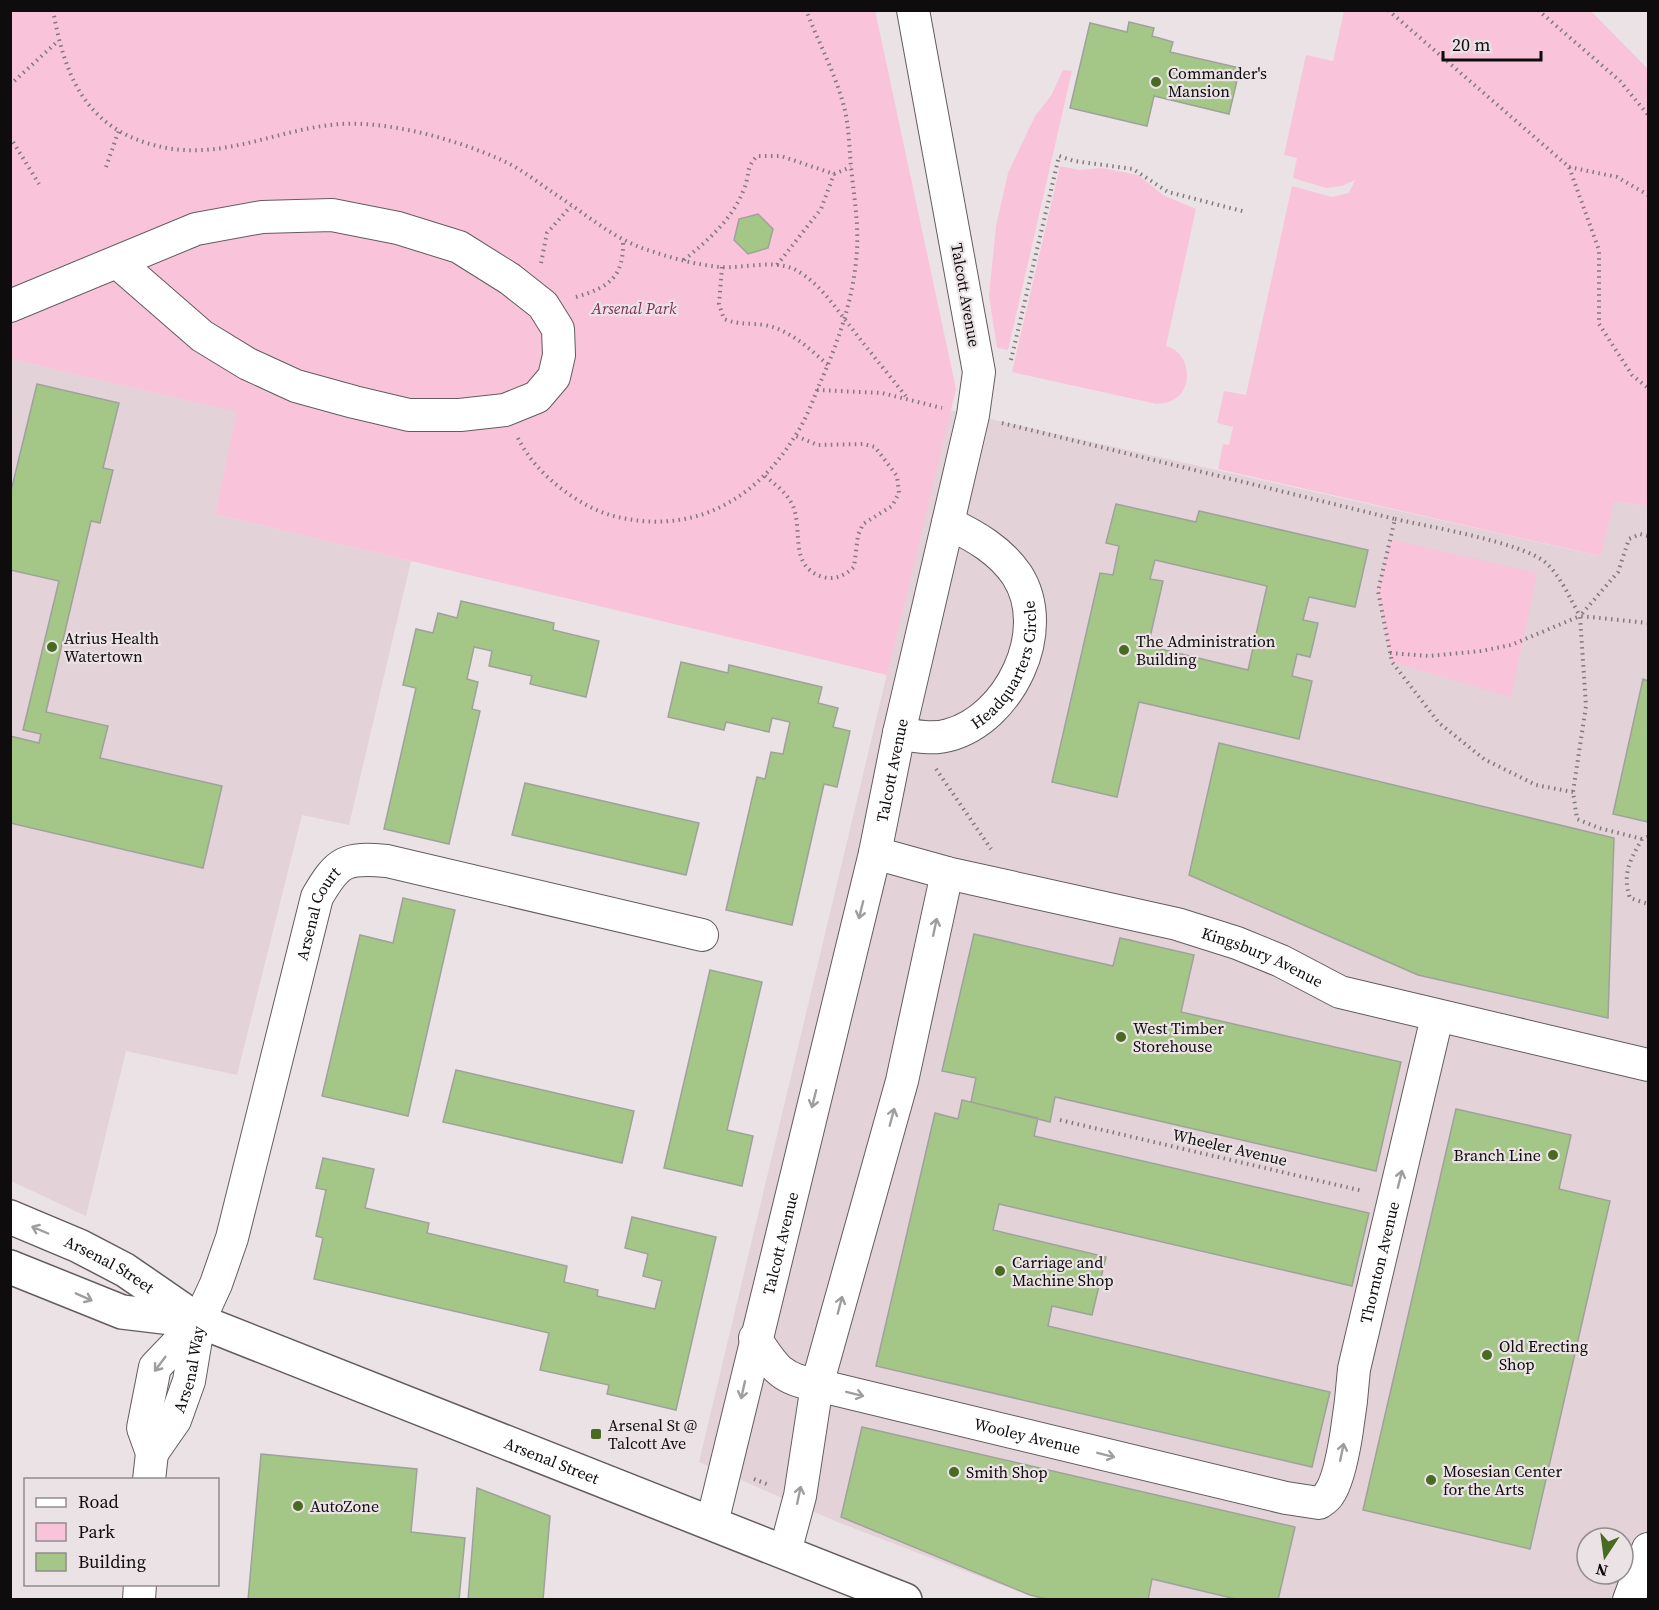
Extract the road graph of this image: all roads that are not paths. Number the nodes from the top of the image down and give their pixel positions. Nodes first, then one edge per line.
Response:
1 (913, 10) edge
2 (117, 262) junction
3 (10, 306) edge
4 (948, 523) junction
5 (899, 733) junction
6 (875, 853) junction
7 (947, 873) junction
8 (702, 935) dead end
9 (1437, 1017) junction
10 (1648, 1065) edge
11 (10, 1217) edge
12 (10, 1267) edge
13 (199, 1321) junction
14 (755, 1338) junction
15 (818, 1385) junction
16 (150, 1466) edge
17 (1319, 1503) joint
18 (712, 1524) junction
19 (1648, 1549) edge
20 (785, 1552) junction
21 (905, 1599) edge
22 (1629, 1599) edge

1 - 4 street, Talcott Avenue
2 - 2 street
2 - 3 street
4 - 5 street, Talcott Avenue
4 - 5 street, Headquarters Circle
5 - 6 street, Talcott Avenue
6 - 7 street, Kingsbury Avenue
6 -> 14 street, Talcott Avenue
7 - 9 street, Kingsbury Avenue
15 -> 7 street
8 - 13 street, Arsenal Court
9 - 10 street, Kingsbury Avenue
17 -> 9 street, Thornton Avenue
13 -> 11 main road, Arsenal Street
12 -> 13 main road, Arsenal Street
13 - 16 street, Arsenal Way
13 - 18 main road, Arsenal Street
14 - 15 street, Wooley Avenue
14 -> 18 street, Talcott Avenue
15 -> 17 street, Wooley Avenue
20 -> 15 street
18 - 20 main road, Arsenal Street
19 - 22 street
20 - 21 main road, Arsenal Street

